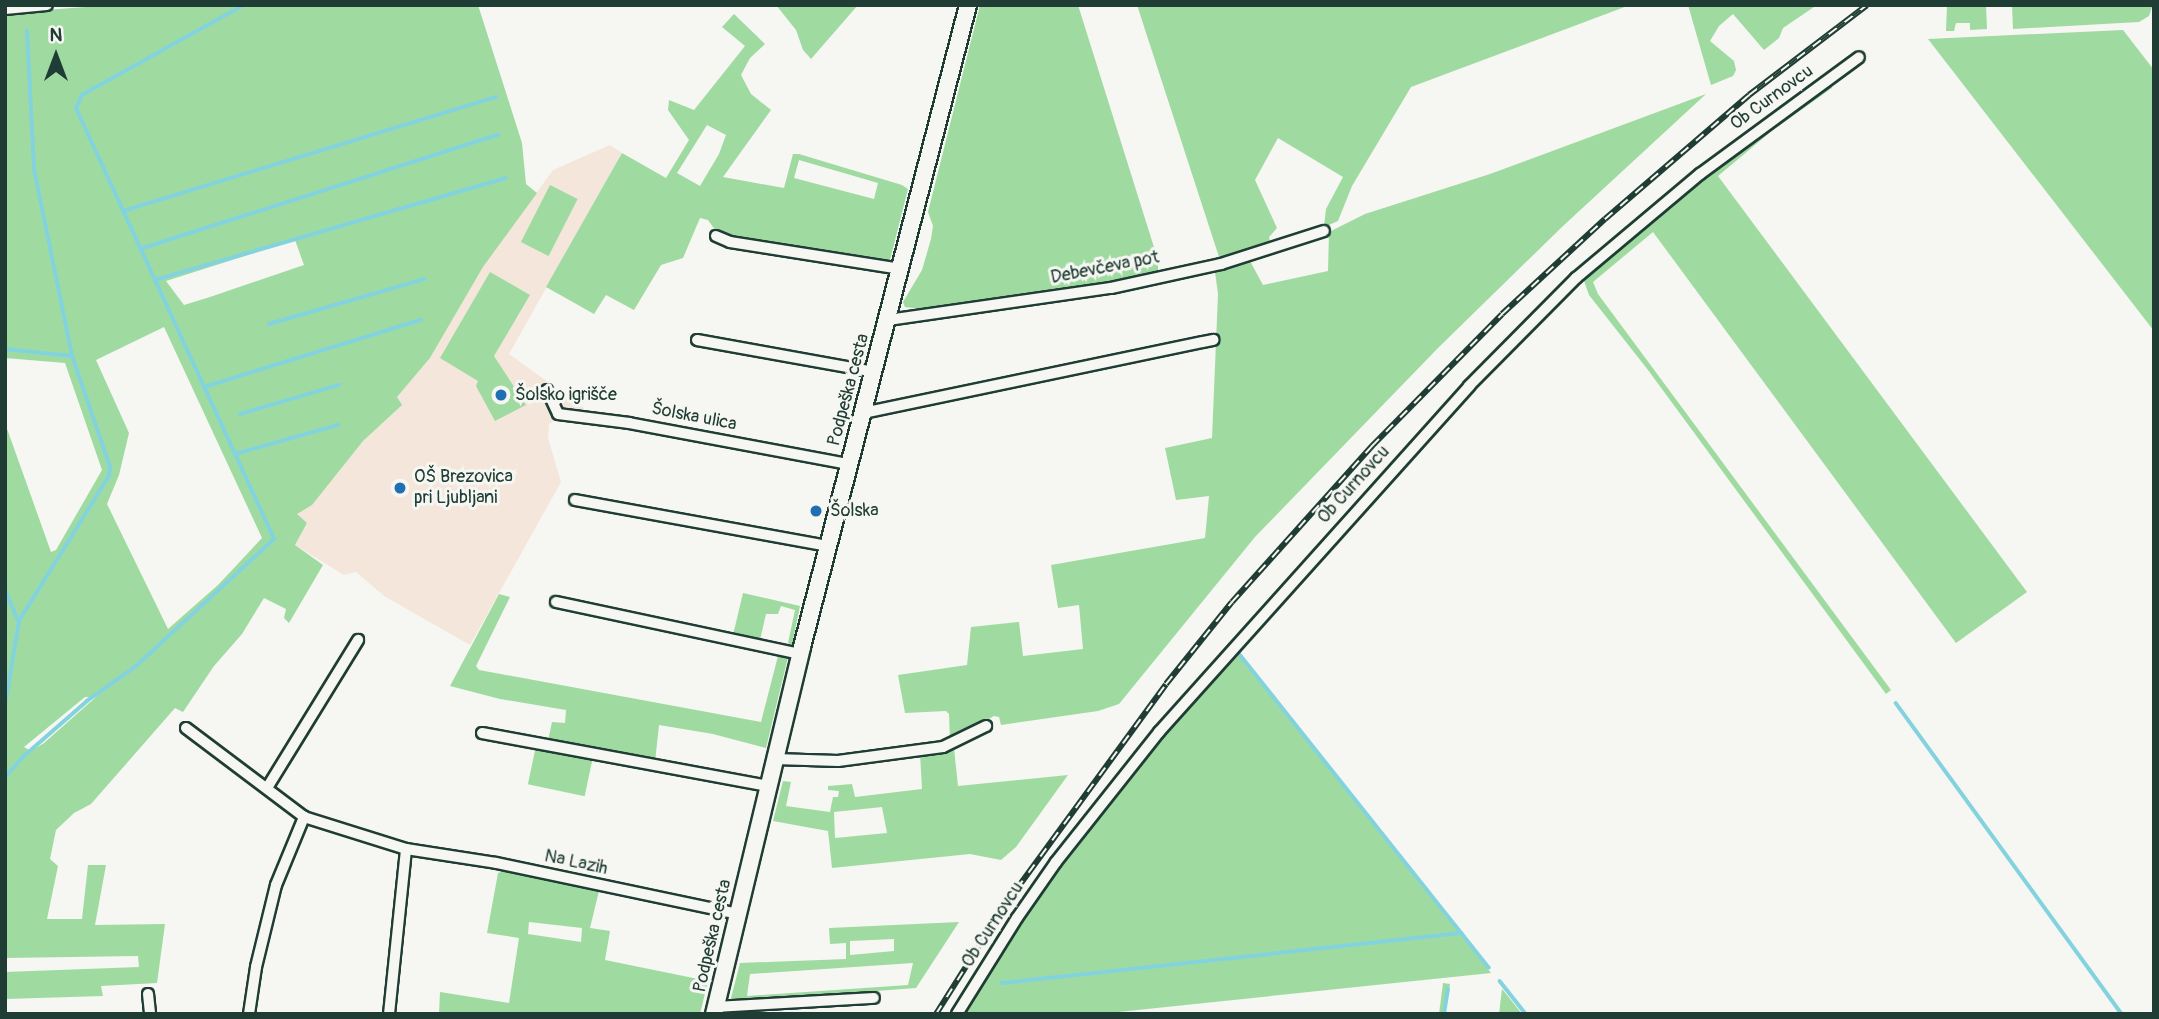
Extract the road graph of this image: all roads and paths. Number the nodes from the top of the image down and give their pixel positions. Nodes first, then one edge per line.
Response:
1 (47, 5) edge
2 (968, 5) edge
3 (5, 9) edge
4 (1858, 57) dead end
5 (1324, 231) dead end
6 (716, 236) dead end
7 (901, 270) junction
8 (888, 320) junction
9 (697, 340) dead end
10 (1213, 340) dead end
11 (874, 372) junction
12 (547, 390) dead end
13 (863, 413) junction
14 (849, 464) junction
15 (575, 500) dead end
16 (828, 546) junction
17 (556, 602) dead end
18 (358, 640) dead end
19 (801, 654) junction
20 (986, 726) dead end
21 (186, 728) dead end
22 (482, 733) dead end
23 (775, 758) junction
24 (768, 786) junction
25 (267, 788) junction
26 (303, 817) junction
27 (406, 849) junction
28 (738, 914) junction
29 (148, 994) dead end
30 (874, 998) dead end
31 (715, 1010) edge
32 (150, 1014) edge
33 (249, 1014) edge
34 (389, 1014) edge
35 (957, 1014) edge

1 - 3 street
2 - 7 main road, Podpeška cesta
4 - 35 street, Ob Curnovcu
5 - 8 street, Debevčeva pot
6 - 7 street
7 - 8 main road, Podpeška cesta
8 - 11 main road, Podpeška cesta
9 - 11 street
10 - 13 street
11 - 13 main road, Podpeška cesta
12 - 14 street, Šolska ulica
13 - 14 main road, Podpeška cesta
14 - 16 main road, Podpeška cesta
15 - 16 street
16 - 19 main road, Podpeška cesta
17 - 19 street
18 - 25 street
19 - 23 main road, Podpeška cesta
20 - 23 street
21 - 25 street, Na Lazih
22 - 24 street
23 - 24 main road, Podpeška cesta
24 - 28 main road, Podpeška cesta
25 - 26 street, Na Lazih
26 - 27 street, Na Lazih
26 - 33 street
27 - 28 street, Na Lazih
27 - 34 street
28 - 31 main road, Podpeška cesta
29 - 32 street
30 - 31 street

